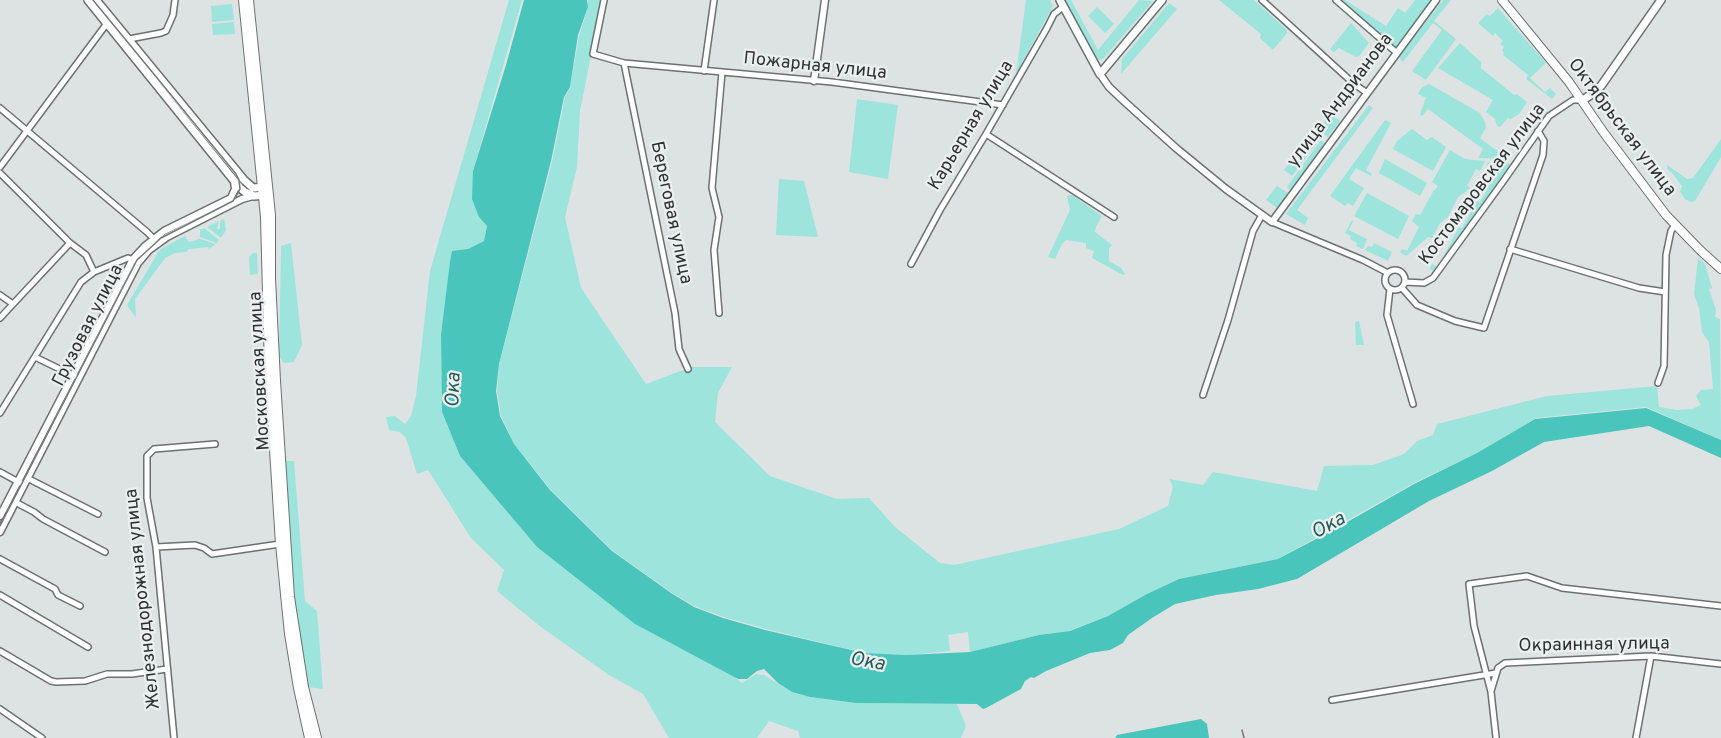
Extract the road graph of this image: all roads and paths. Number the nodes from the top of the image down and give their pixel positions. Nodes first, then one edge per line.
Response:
1 (88, 0) edge
2 (96, 0) edge
3 (175, 0) edge
4 (243, 0) edge
5 (249, 0) edge
6 (604, 0) edge
7 (714, 0) edge
8 (825, 0) edge
9 (1162, 0) edge
10 (1262, 0) edge
11 (1336, 0) edge
12 (1436, 0) edge
13 (1502, 0) edge
14 (1661, 0) edge
15 (1061, 3) edge
16 (109, 21) junction
17 (129, 39) junction
18 (1397, 53) junction
19 (624, 63) junction
20 (705, 71) junction
21 (722, 72) junction
22 (1100, 74) junction
23 (814, 81) junction
24 (1367, 93) junction
25 (1582, 100) junction
26 (1003, 105) junction
27 (0, 108) edge
28 (27, 131) junction
29 (1538, 131) junction
30 (986, 134) junction
31 (0, 167) edge
32 (0, 172) edge
33 (242, 177) junction
34 (233, 178) junction
35 (253, 188) junction
36 (244, 191) junction
37 (266, 191) junction
38 (254, 196) junction
39 (231, 198) junction
40 (239, 200) junction
41 (1262, 215) junction
42 (1114, 217) dead end
43 (1272, 222) junction
44 (1675, 225) junction
45 (156, 241) junction
46 (70, 243) junction
47 (1510, 249) junction
48 (136, 261) junction
49 (911, 264) dead end
50 (1721, 269) edge
51 (94, 272) junction
52 (1389, 273) junction
53 (1403, 285) junction
54 (1390, 288) junction
55 (1665, 292) junction
56 (0, 295) edge
57 (13, 304) junction
58 (718, 313) dead end
59 (0, 318) edge
60 (35, 357) junction
61 (688, 369) dead end
62 (75, 377) junction
63 (1658, 383) dead end
64 (1203, 395) dead end
65 (1413, 404) dead end
66 (0, 413) edge
67 (215, 444) dead end
68 (0, 472) edge
69 (27, 478) junction
70 (21, 483) junction
71 (279, 494) junction
72 (15, 502) junction
73 (98, 514) dead end
74 (0, 516) edge
75 (0, 532) edge
76 (280, 544) junction
77 (156, 547) junction
78 (105, 552) dead end
79 (0, 559) edge
80 (0, 596) edge
81 (80, 606) dead end
82 (1721, 606) edge
83 (88, 647) dead end
84 (0, 651) edge
85 (1651, 656) junction
86 (1721, 664) edge
87 (167, 669) junction
88 (1496, 673) junction
89 (1485, 674) junction
90 (1491, 692) junction
91 (1332, 700) dead end
92 (0, 709) edge
93 (1495, 737) edge
94 (42, 738) edge
95 (174, 738) edge
96 (309, 738) edge
97 (317, 738) edge
98 (1503, 738) edge
99 (1636, 738) edge

1 - 16 main road
2 - 16 main road
3 - 17 street
4 - 37 main road, Московская улица
5 - 37 main road, Московская улица
6 - 19 street, Пожарная улица
7 - 20 street
8 - 23 street
9 - 22 main road
10 - 24 street
11 - 18 street
12 - 18 street, улица Андрианова
13 - 25 main road, Октябрьская улица
14 - 25 main road
15 - 22 main road
15 - 26 street, Карьерная улица
16 - 17 main road
16 - 28 street
16 - 34 main road
17 - 33 main road
18 - 24 street, улица Андрианова
19 - 20 street, Пожарная улица
19 - 61 street, Береговая улица
20 - 21 street, Пожарная улица
21 - 23 street, Пожарная улица
21 - 58 street
22 - 41 street
23 - 26 street, Пожарная улица
24 - 43 street, улица Андрианова
25 - 29 street, Костомаровская улица
25 - 44 main road, Октябрьская улица
26 - 30 street, Карьерная улица
27 - 28 street
28 - 31 street
28 - 45 street
29 - 47 street
29 - 53 street, Костомаровская улица
30 - 42 street
30 - 49 street, Карьерная улица
32 - 46 street
33 - 35 main road
33 - 36 street
34 - 36 main road
34 - 39 street
35 - 36 street, Грузовая улица
35 - 37 main road
36 - 38 main road
36 - 39 street, Грузовая улица
36 - 40 street
37 - 38 main road, Грузовая улица
37 - 71 main road, Московская улица
38 - 40 street, Грузовая улица
39 - 45 street, Грузовая улица
40 - 45 street, Грузовая улица
41 - 43 street
41 - 64 street
43 - 52 street
44 - 50 main road, Октябрьская улица
44 - 55 street
45 - 48 street, Грузовая улица
46 - 51 street
46 - 57 street
47 - 53 street
47 - 55 street
48 - 51 street
48 - 62 street, Грузовая улица
51 - 60 street
52 - 53 street
52 - 54 street
53 - 54 street
54 - 65 street
55 - 63 street
56 - 57 street
57 - 59 street
60 - 62 street
60 - 66 street
62 - 69 street, Грузовая улица
62 - 70 street, Грузовая улица
67 - 77 street, Железнодорожная улица
68 - 70 street
69 - 70 street, Грузовая улица
69 - 73 street
70 - 72 street, Грузовая улица
70 - 74 street, Грузовая улица
71 - 76 main road, Московская улица
71 - 97 main road, Московская улица
72 - 75 street, Грузовая улица
72 - 78 street
76 - 77 street
76 - 96 main road, Московская улица
77 - 87 street, Железнодорожная улица
79 - 81 street
80 - 83 street
82 - 89 street
84 - 87 street
85 - 86 street, Окраинная улица
85 - 88 street, Окраинная улица
85 - 99 street
87 - 95 street, Железнодорожная улица
88 - 89 street, Окраинная улица
88 - 90 street
89 - 90 street
89 - 91 street, Окраинная улица
90 - 93 street
92 - 94 street
93 - 98 street

